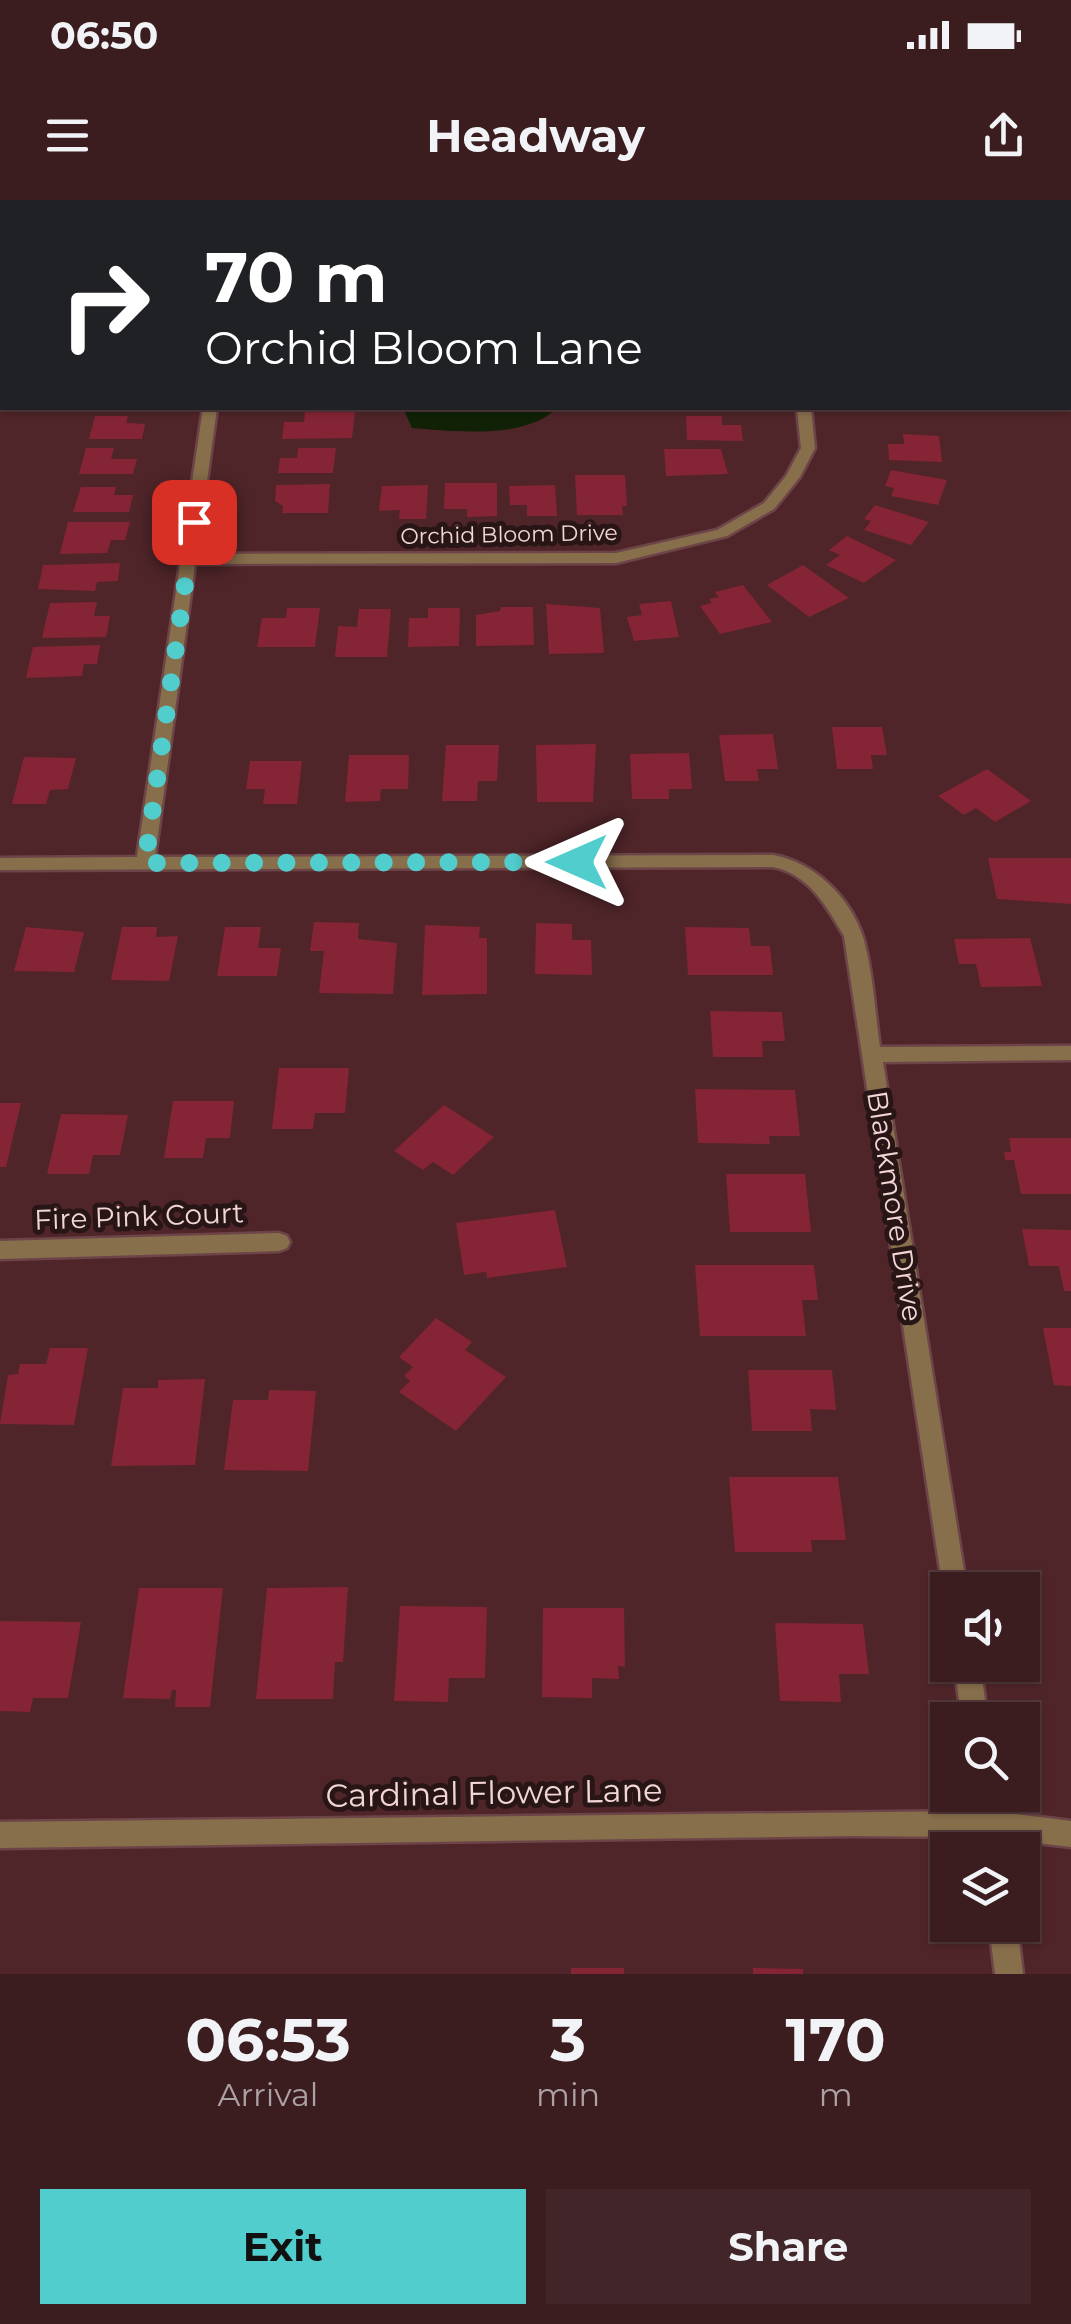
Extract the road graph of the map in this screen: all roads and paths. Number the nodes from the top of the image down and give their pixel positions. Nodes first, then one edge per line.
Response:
1 (210, 410) edge
2 (804, 410) edge
3 (188, 560) junction
4 (145, 863) junction
5 (0, 864) edge
6 (1071, 1054) edge
7 (871, 1055) junction
8 (279, 1242) dead end
9 (0, 1250) edge
10 (952, 1572) edge
11 (1071, 1834) edge
12 (1040, 1835) edge
13 (0, 1836) edge
14 (930, 1837) edge
15 (1004, 1942) edge
16 (1009, 1974) edge

1 - 3 street
2 - 3 street, Orchid Bloom Drive
3 - 4 street
4 - 5 street
4 - 7 street, Blackmore Drive
6 - 7 street
7 - 10 street, Blackmore Drive
8 - 9 street, Fire Pink Court
11 - 12 street, Cardinal Flower Lane
13 - 14 street, Cardinal Flower Lane
15 - 16 street

